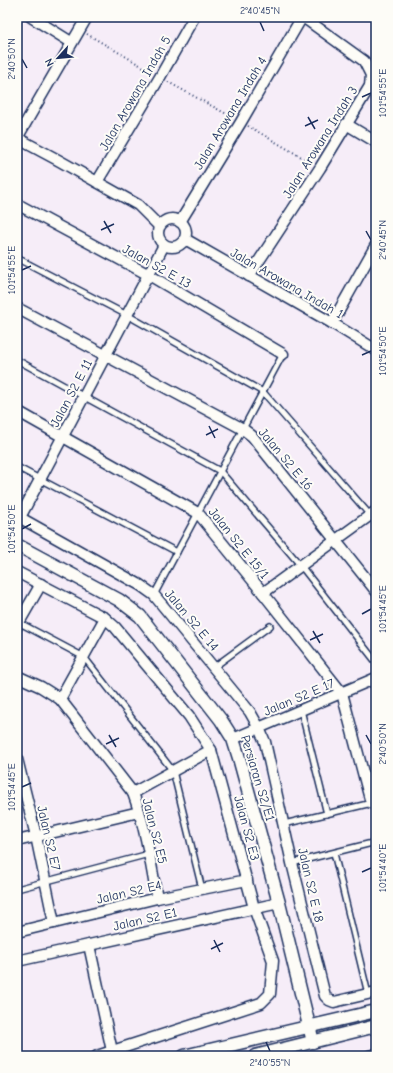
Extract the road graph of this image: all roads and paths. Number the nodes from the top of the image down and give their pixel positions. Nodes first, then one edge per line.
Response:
1 (31, 17) edge
2 (87, 17) edge
3 (194, 17) edge
4 (303, 17) edge
5 (79, 29) junction
6 (71, 42) junction
7 (160, 77) junction
8 (241, 122) junction
9 (346, 124) junction
10 (17, 138) edge
11 (376, 142) edge
12 (320, 168) junction
13 (97, 182) junction
14 (17, 204) edge
15 (180, 222) junction
16 (159, 226) junction
17 (185, 239) junction
18 (164, 245) junction
19 (376, 246) edge
20 (17, 258) edge
21 (149, 275) junction
22 (249, 276) junction
23 (17, 308) edge
24 (128, 315) junction
25 (332, 323) junction
26 (376, 350) edge
27 (283, 354) joint
28 (106, 355) junction
29 (17, 360) edge
30 (263, 392) junction
31 (84, 396) junction
32 (17, 411) edge
33 (243, 429) junction
34 (63, 436) junction
35 (17, 467) edge
36 (220, 471) junction
37 (40, 479) junction
38 (198, 513) junction
39 (374, 516) edge
40 (18, 519) edge
41 (336, 540) junction
42 (17, 544) edge
43 (177, 552) junction
44 (301, 566) junction
45 (17, 572) edge
46 (41, 584) junction
47 (376, 591) edge
48 (263, 594) junction
49 (154, 595) junction
50 (105, 618) junction
51 (18, 623) edge
52 (270, 626) dead end
53 (84, 657) junction
54 (376, 662) edge
55 (214, 667) junction
56 (17, 676) edge
57 (376, 678) edge
58 (342, 693) junction
59 (60, 699) junction
60 (301, 710) junction
61 (260, 728) junction
62 (233, 739) junction
63 (211, 750) junction
64 (17, 759) edge
65 (173, 771) junction
66 (133, 793) junction
67 (374, 803) edge
68 (139, 812) junction
69 (327, 814) junction
70 (284, 824) junction
71 (36, 836) junction
72 (17, 841) edge
73 (376, 842) edge
74 (334, 853) junction
75 (149, 854) junction
76 (292, 864) junction
77 (247, 880) junction
78 (45, 881) junction
79 (17, 889) edge
80 (202, 890) junction
81 (157, 898) junction
82 (279, 904) junction
83 (254, 908) junction
84 (54, 923) junction
85 (17, 932) edge
86 (89, 945) junction
87 (17, 961) edge
88 (372, 993) edge
89 (376, 1011) edge
90 (376, 1026) edge
91 (308, 1027) junction
92 (313, 1042) junction
93 (112, 1051) junction
94 (376, 1054) edge
95 (97, 1056) edge
96 (184, 1056) edge
97 (255, 1056) edge
98 (370, 1056) edge

1 - 6 street
2 - 5 street
3 - 7 street, Jalan Arowana Indah 5
4 - 8 street, Jalan Arowana Indah 4
4 - 9 street, Jalan Arowana Indah 3
5 - 6 street
5 - 7 path
6 - 10 street
7 - 8 path
7 - 13 street, Jalan Arowana Indah 5
8 - 12 path
8 - 15 street, Jalan Arowana Indah 4
9 - 11 street
9 - 12 street, Jalan Arowana Indah 3
10 - 13 street
12 - 22 street, Jalan Arowana Indah 3
13 - 16 street
14 - 21 street, Jalan S2 E 13
15 - 16 street
15 - 17 street
16 - 18 street
17 - 18 street
17 - 22 street, Jalan Arowana Indah 1
18 - 21 street, Jalan S2 E 11
19 - 25 street
20 - 24 lane
21 - 24 street, Jalan S2 E 11
21 - 27 street, Jalan S2 E 13
22 - 25 street, Jalan Arowana Indah 1
23 - 28 street, Jalan S2 E 16
24 - 28 street, Jalan S2 E 11
24 - 30 lane
25 - 26 street, Jalan Arowana Indah 1
27 - 30 lane
28 - 31 street, Jalan S2 E 11
28 - 33 street, Jalan S2 E 16
29 - 31 lane
30 - 33 lane
30 - 39 lane
31 - 34 street, Jalan S2 E 11
31 - 36 lane
32 - 34 street, Jalan S2 E 15/1
33 - 36 lane
33 - 41 street, Jalan S2 E 16
34 - 37 street, Jalan S2 E 11
34 - 38 street, Jalan S2 E 15/1
35 - 37 lane
36 - 38 lane
36 - 44 lane
37 - 40 street, Jalan S2 E 11
37 - 43 lane
38 - 43 lane
38 - 48 street, Jalan S2 E 15/1
39 - 41 street
40 - 49 street, Jalan S2 E 14
41 - 44 street
41 - 47 street, Jalan S2 E 16
42 - 62 street, Persiaran S2/E1
43 - 49 lane
44 - 48 street
44 - 54 lane
45 - 46 street, Jalan S2 E3
46 - 50 street, Jalan S2 E3
46 - 51 street
48 - 58 street, Jalan S2 E 15/1
49 - 55 street, Jalan S2 E 14
50 - 53 street
50 - 63 street, Jalan S2 E3
51 - 53 lane
52 - 55 lane
53 - 59 street
53 - 65 lane
55 - 61 street, Jalan S2 E 14
56 - 59 street, Jalan S2 E5
57 - 58 street, Jalan S2 E 17
58 - 60 street, Jalan S2 E 17
58 - 67 street
59 - 66 street, Jalan S2 E5
60 - 61 street, Jalan S2 E 17
60 - 69 lane
61 - 62 street, Jalan S2 E 17
61 - 70 street, Jalan S2 E 18
62 - 82 street, Persiaran S2/E1
63 - 65 street
63 - 77 street, Jalan S2 E3
64 - 71 street, Jalan S2 E7
65 - 66 street
65 - 80 lane
66 - 68 street, Jalan S2 E5
67 - 69 lane
68 - 71 street
68 - 75 street, Jalan S2 E5
69 - 70 lane
70 - 76 street, Jalan S2 E 18
71 - 72 street
71 - 78 street, Jalan S2 E7
73 - 74 lane
74 - 76 lane
74 - 88 lane
75 - 78 lane
75 - 81 street, Jalan S2 E5
76 - 88 street, Jalan S2 E 18
77 - 80 street, Jalan S2 E4
77 - 83 street, Jalan S2 E3
78 - 79 lane
78 - 84 street, Jalan S2 E7
80 - 81 street, Jalan S2 E4
81 - 84 street, Jalan S2 E4
82 - 83 street, Jalan S2 E1
82 - 91 street, Persiaran S2/E1
83 - 86 street, Jalan S2 E1
83 - 93 street, Jalan S2 E3
84 - 85 street, Jalan S2 E4
86 - 87 street, Jalan S2 E1
86 - 93 street
89 - 91 street
90 - 92 street
91 - 92 street, Persiaran S2/E1
91 - 96 street
92 - 97 street
93 - 95 street, Jalan S2 E3
94 - 98 street

